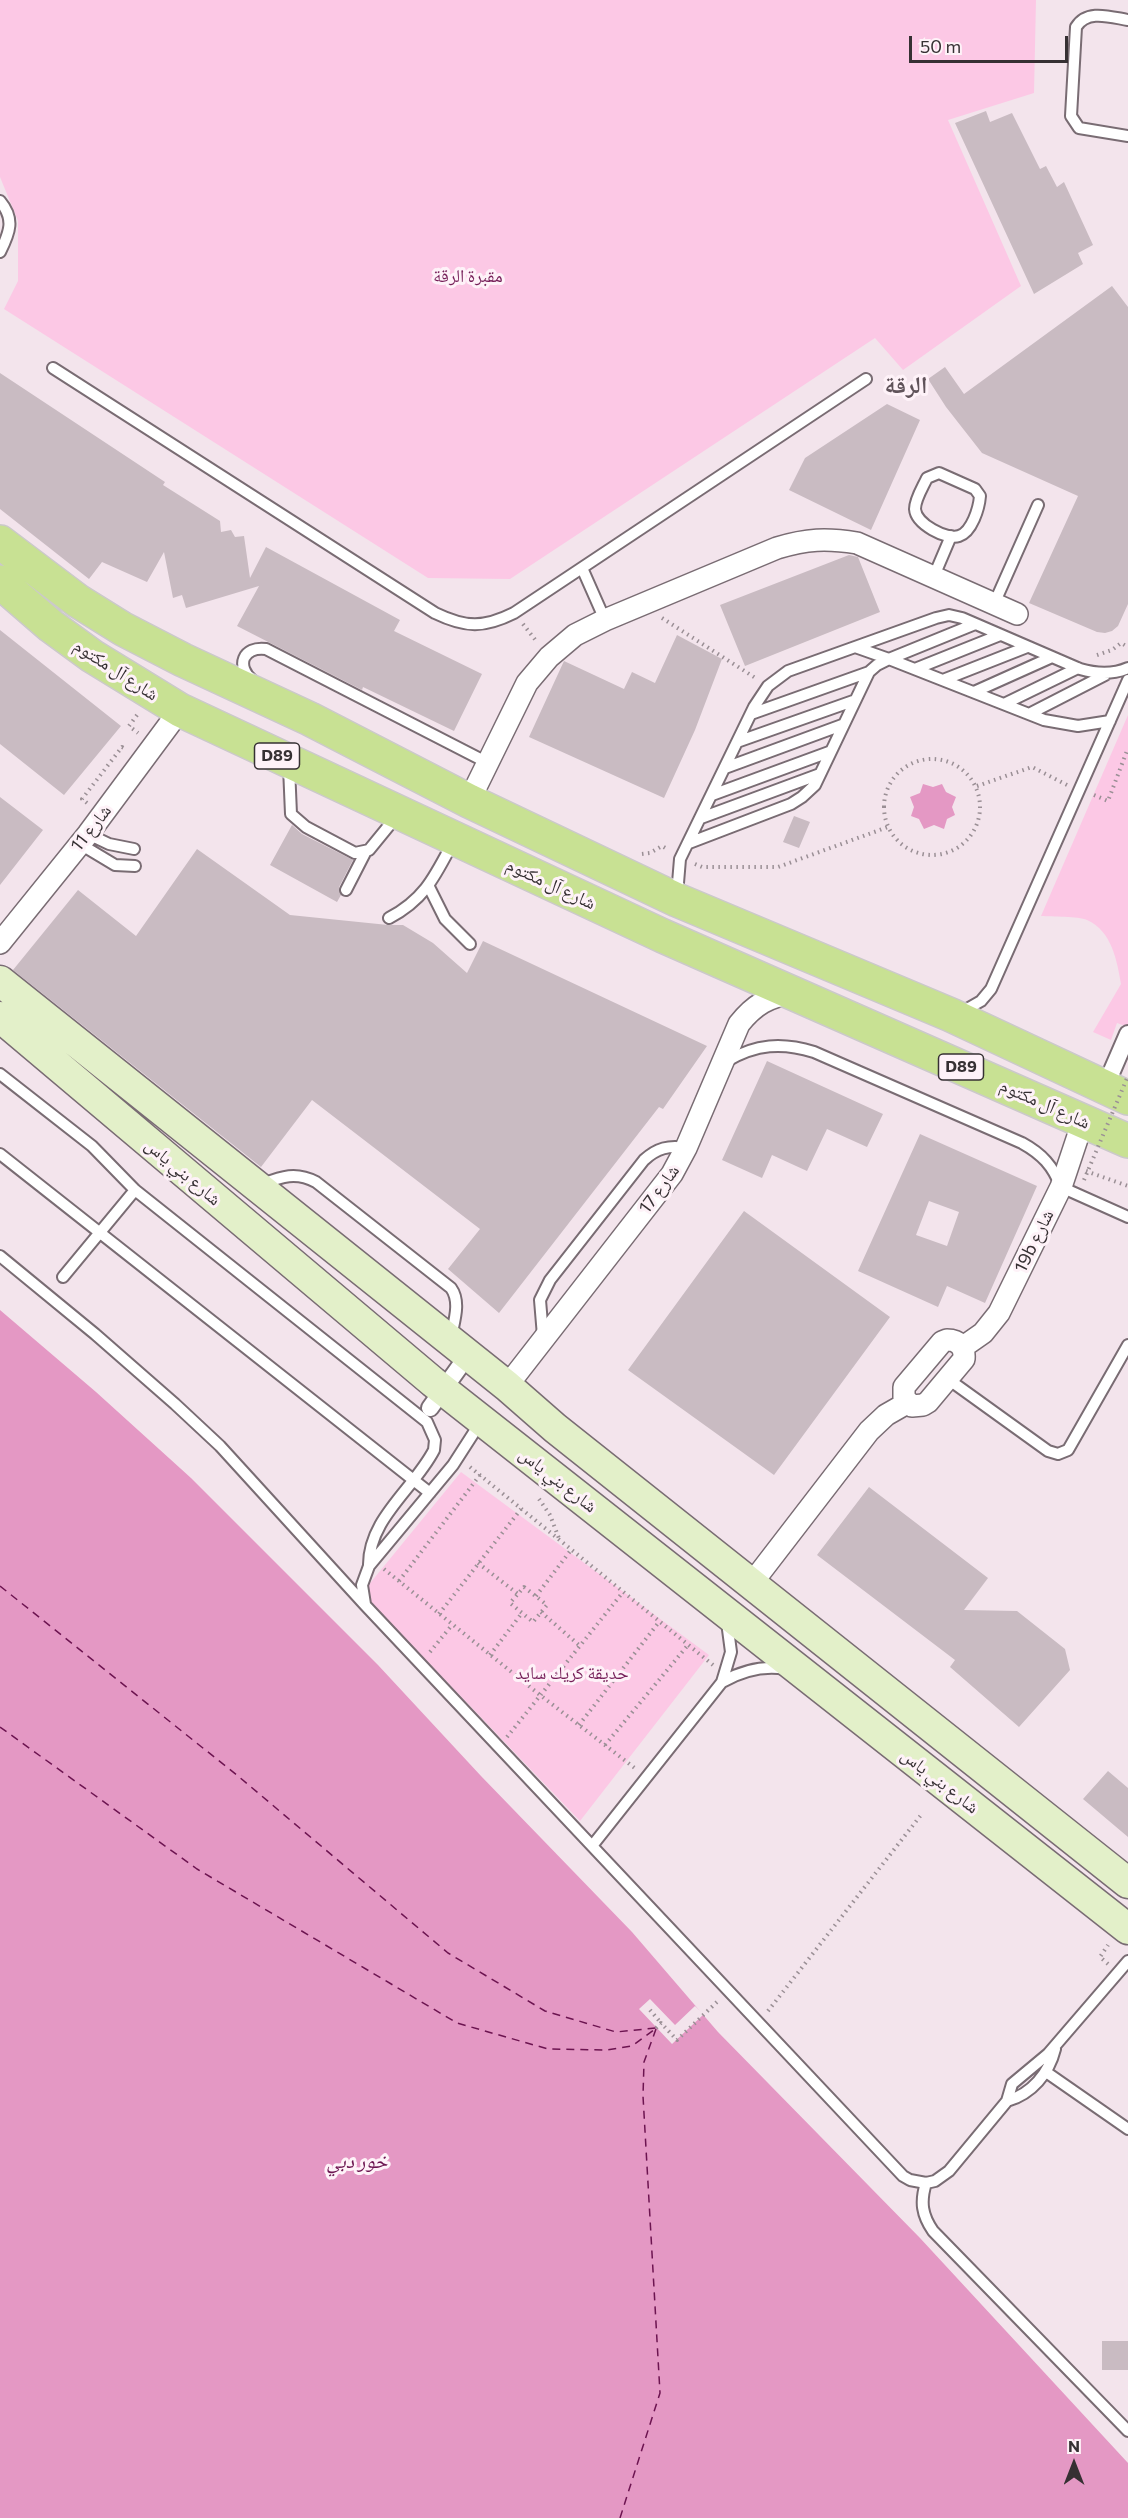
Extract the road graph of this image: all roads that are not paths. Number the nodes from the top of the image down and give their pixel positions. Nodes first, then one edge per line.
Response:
1 (1128, 20) edge
2 (1128, 136) edge
3 (0, 201) edge
4 (0, 252) edge
5 (54, 368) dead end
6 (866, 379) dead end
7 (1038, 505) dead end
8 (951, 536) junction
9 (0, 542) edge
10 (582, 568) junction
11 (934, 576) junction
12 (0, 582) edge
13 (994, 604) junction
14 (1017, 614) dead end
15 (605, 620) junction
16 (975, 624) junction
17 (1000, 634) junction
18 (855, 646) junction
19 (1028, 646) junction
20 (1052, 657) junction
21 (889, 659) junction
22 (1078, 668) junction
23 (1128, 668) edge
24 (915, 669) junction
25 (869, 672) junction
26 (1108, 673) junction
27 (943, 680) junction
28 (1128, 680) edge
29 (974, 692) junction
30 (853, 701) junction
31 (166, 702) junction
32 (1004, 704) junction
33 (751, 714) junction
34 (1029, 714) junction
35 (310, 719) junction
36 (1110, 721) junction
37 (842, 725) junction
38 (737, 742) junction
39 (829, 752) junction
40 (288, 761) junction
41 (488, 763) junction
42 (724, 768) junction
43 (820, 774) junction
44 (712, 795) junction
45 (470, 801) junction
46 (399, 814) junction
47 (701, 818) junction
48 (84, 839) junction
49 (455, 839) junction
50 (689, 843) junction
51 (134, 849) dead end
52 (366, 851) junction
53 (135, 866) dead end
54 (429, 887) junction
55 (346, 890) dead end
56 (677, 900) junction
57 (388, 918) dead end
58 (663, 936) junction
59 (0, 943) edge
60 (470, 944) dead end
61 (0, 981) edge
62 (793, 993) junction
63 (951, 1015) junction
64 (0, 1017) edge
65 (1128, 1034) edge
66 (724, 1063) junction
67 (0, 1074) edge
68 (1120, 1087) edge
69 (1083, 1121) junction
70 (1128, 1141) edge
71 (686, 1148) junction
72 (0, 1154) edge
73 (257, 1187) junction
74 (1061, 1187) junction
75 (135, 1190) junction
76 (1128, 1217) edge
77 (100, 1233) junction
78 (0, 1257) edge
79 (63, 1277) dead end
80 (543, 1340) junction
81 (1128, 1345) edge
82 (963, 1347) junction
83 (449, 1374) junction
84 (948, 1379) junction
85 (507, 1386) junction
86 (907, 1403) junction
87 (482, 1420) junction
88 (413, 1480) junction
89 (430, 1493) junction
90 (379, 1527) junction
91 (392, 1538) junction
92 (718, 1557) junction
93 (371, 1563) junction
94 (752, 1583) junction
95 (365, 1605) junction
96 (721, 1608) junction
97 (807, 1676) junction
98 (722, 1682) junction
99 (592, 1846) junction
100 (1092, 1855) junction
101 (1128, 1862) edge
102 (1128, 1883) edge
103 (1128, 1929) edge
104 (1128, 1960) edge
105 (1056, 2046) junction
106 (1046, 2072) junction
107 (1007, 2101) junction
108 (1128, 2129) edge
109 (926, 2183) junction
110 (1128, 2431) edge

1 - 2 lane
3 - 4 lane
5 - 10 lane
6 - 10 lane
7 - 13 lane
8 - 8 lane
8 - 11 lane
9 - 35 main road, شارع آل مكتوم / D89
10 - 15 lane
11 - 13 street
11 - 15 street
12 - 31 main road, شارع آل مكتوم / D89
13 - 14 street
15 - 41 street
16 - 17 lane
16 - 18 lane
16 - 21 lane
17 - 19 lane
17 - 24 lane
18 - 21 lane
18 - 33 lane
19 - 20 lane
19 - 27 lane
20 - 22 lane
20 - 29 lane
21 - 24 lane
21 - 25 lane
22 - 26 lane
22 - 32 lane
23 - 26 lane
24 - 27 lane
25 - 30 lane
25 - 33 lane
26 - 34 lane
27 - 29 lane
28 - 36 lane
29 - 32 lane
30 - 37 lane
30 - 38 lane
31 - 40 main road, شارع آل مكتوم / D89
31 - 45 main road
31 - 48 street, شارع 11
32 - 34 lane
33 - 38 lane
34 - 36 lane
35 - 41 lane
35 - 45 main road, شارع آل مكتوم / D89
36 - 63 lane
37 - 39 lane
37 - 42 lane
38 - 42 lane
39 - 43 lane
39 - 44 lane
40 - 46 main road, شارع آل مكتوم / D89
40 - 52 lane
41 - 45 street
42 - 44 lane
43 - 47 lane
43 - 50 lane
44 - 47 lane
45 - 56 main road, شارع آل مكتوم / D89
46 - 49 main road, شارع آل مكتوم / D89
46 - 52 lane
47 - 50 lane
48 - 51 lane
48 - 53 lane
48 - 59 street, شارع 11
49 - 54 lane
49 - 58 main road, شارع آل مكتوم / D89
50 - 56 lane
52 - 55 lane
54 - 57 lane
54 - 60 lane
56 - 58 main road
56 - 63 main road, شارع آل مكتوم / D89
58 - 62 main road, شارع آل مكتوم / D89
61 - 73 main road, شارع بني ياس
62 - 66 street, شارع 17
62 - 69 main road, شارع آل مكتوم / D89
63 - 68 main road, شارع آل مكتوم / D89
64 - 83 main road, شارع بني ياس
65 - 68 street
66 - 71 street, شارع 17
66 - 74 lane
67 - 75 lane
69 - 70 main road, شارع آل مكتوم / D89
69 - 74 street, 19b شارع
71 - 80 street, شارع 17
71 - 80 lane
72 - 77 lane
73 - 83 main road, شارع بني ياس
73 - 83 lane
74 - 76 lane
74 - 82 street, 19b شارع
75 - 77 lane
75 - 88 lane
77 - 79 lane
77 - 88 lane
78 - 95 lane
80 - 85 street, شارع 17
81 - 84 lane
82 - 84 street
82 - 86 street
83 - 85 main road
83 - 87 main road, شارع بني ياس
84 - 86 street
85 - 92 main road, شارع بني ياس
86 - 94 street
87 - 89 lane
87 - 92 main road
87 - 96 main road, شارع بني ياس
88 - 89 lane
88 - 90 lane
89 - 91 lane
90 - 91 lane
90 - 93 lane
91 - 93 lane
92 - 94 main road, شارع بني ياس
93 - 95 lane
94 - 100 main road, شارع بني ياس
95 - 99 lane
96 - 97 main road, شارع بني ياس
96 - 98 lane
97 - 98 lane
97 - 103 main road, شارع بني ياس
98 - 99 lane
99 - 109 lane
100 - 101 main road
100 - 102 main road, شارع بني ياس
104 - 105 lane
105 - 106 lane
105 - 107 lane
106 - 107 lane
106 - 108 lane
107 - 109 lane
109 - 110 lane

